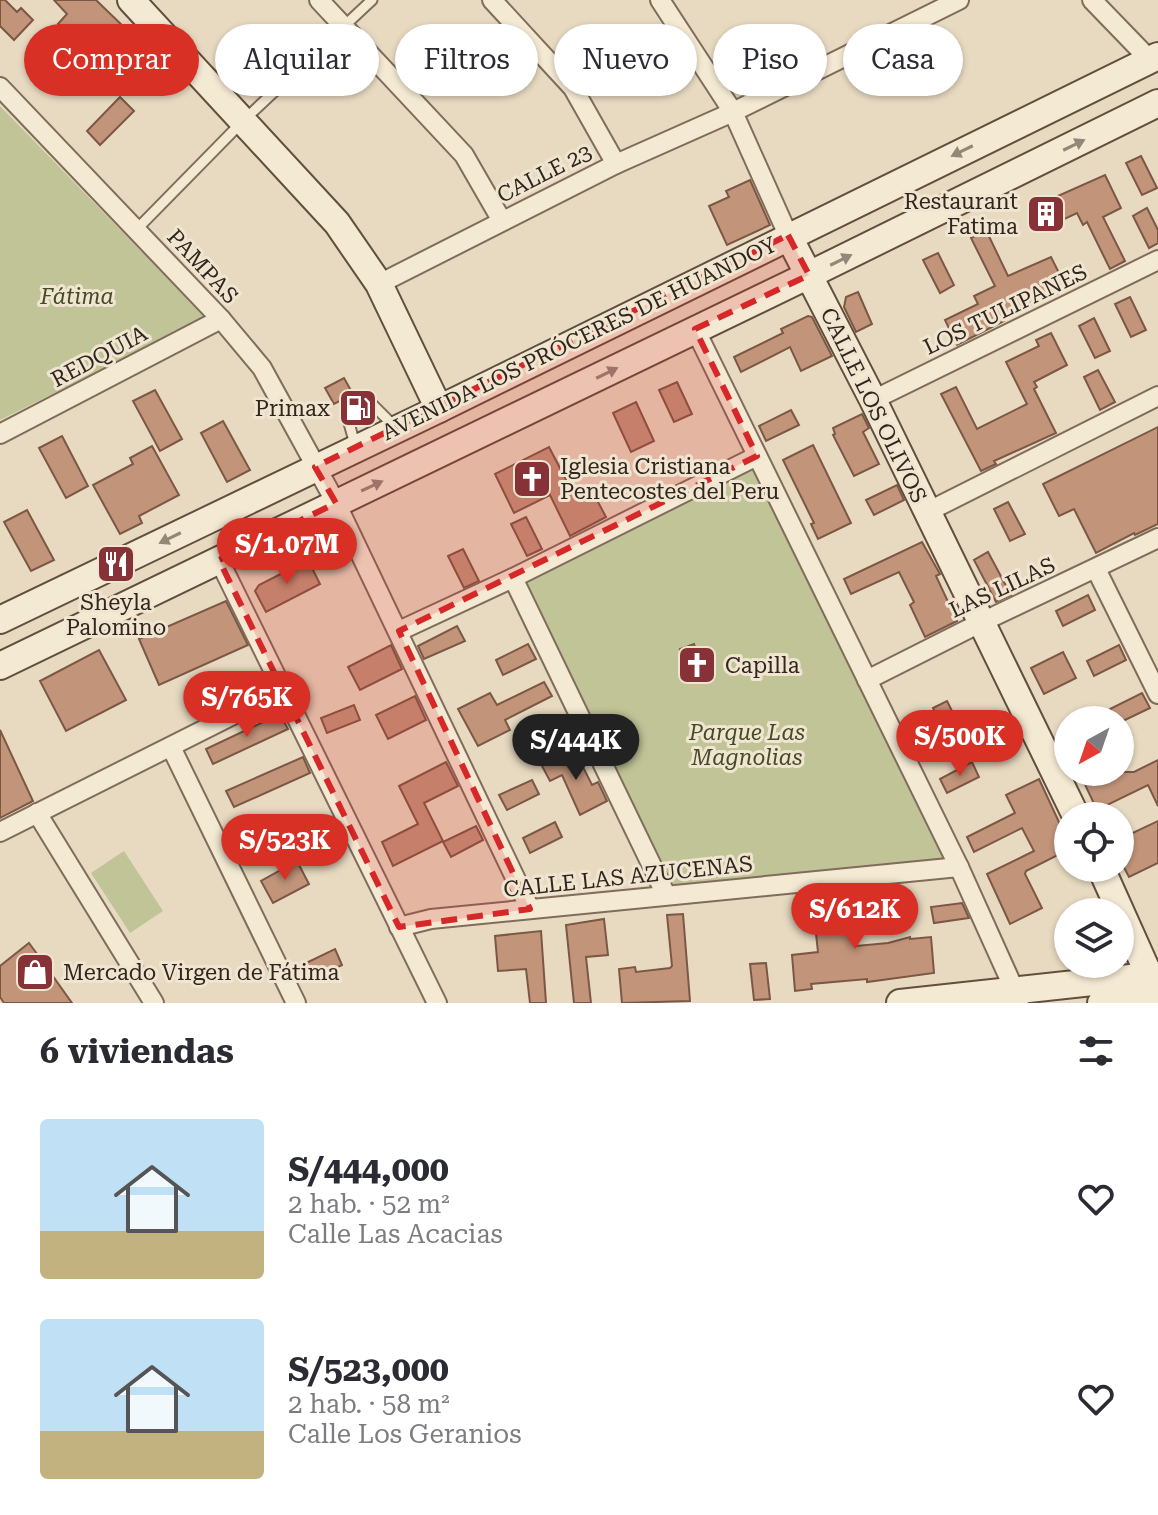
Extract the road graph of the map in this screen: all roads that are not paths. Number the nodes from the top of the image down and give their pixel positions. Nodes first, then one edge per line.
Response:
1 (131, 0) edge
2 (319, 0) edge
3 (372, 0) edge
4 (492, 0) edge
5 (959, 0) edge
6 (1092, 0) edge
7 (669, 3) edge
8 (341, 24) edge
9 (347, 24) edge
10 (1154, 58) edge
11 (379, 64) edge
12 (0, 87) edge
13 (270, 96) edge
14 (1158, 103) edge
15 (733, 112) junction
16 (243, 121) junction
17 (616, 164) junction
18 (502, 221) junction
19 (136, 230) junction
20 (788, 235) junction
21 (1158, 260) edge
22 (809, 275) junction
23 (379, 284) junction
24 (221, 319) junction
25 (695, 329) junction
26 (1158, 396) edge
27 (873, 400) junction
28 (365, 403) dead end
29 (439, 409) junction
30 (350, 410) dead end
31 (397, 428) junction
32 (0, 434) edge
33 (356, 448) junction
34 (757, 456) junction
35 (315, 467) junction
36 (336, 503) junction
37 (927, 512) junction
38 (1158, 538) edge
39 (219, 560) junction
40 (1096, 569) junction
41 (513, 578) junction
42 (0, 620) edge
43 (982, 622) junction
44 (399, 631) junction
45 (0, 666) edge
46 (867, 680) junction
47 (283, 690) junction
48 (1158, 694) edge
49 (171, 747) junction
50 (1069, 802) edge
51 (37, 813) junction
52 (0, 832) edge
53 (959, 867) junction
54 (1107, 882) edge
55 (666, 895) junction
56 (530, 909) junction
57 (399, 927) junction
58 (1149, 989) edge
59 (1018, 997) edge
60 (154, 1003) edge
61 (296, 1003) edge
62 (437, 1003) edge
63 (900, 1003) edge
64 (1101, 1003) edge

1 - 16 main road
2 - 8 street
3 - 9 lane
4 - 17 street
5 - 15 street, CALLE 23
6 - 10 street
7 - 15 street, CALLE LOS OLIVOS
10 -> 20 main road, AVENIDA LOS PRÓCERES DE HUANDOY
11 - 18 street
12 - 19 street, PAMPAS
13 - 16 lane
22 -> 14 main road, AVENIDA LOS PRÓCERES DE HUANDOY
15 - 17 street, CALLE 23
15 - 20 street, CALLE LOS OLIVOS
16 - 19 lane
16 - 23 main road
17 - 18 street, CALLE 23
18 - 23 street, CALLE 23
19 - 24 street, PAMPAS
20 - 22 main road, CALLE LOS OLIVOS
20 - 29 main road, AVENIDA LOS PRÓCERES DE HUANDOY
21 - 27 street, LOS TULIPANES
22 - 25 main road, AVENIDA LOS PRÓCERES DE HUANDOY
22 - 27 main road, CALLE LOS OLIVOS
23 - 29 main road
24 - 32 street, REDQUIA
24 - 35 street, PAMPAS
25 - 34 street
36 -> 25 main road, AVENIDA LOS PRÓCERES DE HUANDOY
26 - 37 street
27 - 37 main road, CALLE LOS OLIVOS
28 - 31 lane
29 - 31 main road, AVENIDA LOS PRÓCERES DE HUANDOY
30 - 33 lane
31 - 33 main road, AVENIDA LOS PRÓCERES DE HUANDOY
33 - 35 main road, AVENIDA LOS PRÓCERES DE HUANDOY
34 - 41 street
34 - 46 street
35 - 36 street, PAMPAS
35 -> 42 main road, AVENIDA LOS PRÓCERES DE HUANDOY
36 - 39 main road, AVENIDA LOS PRÓCERES DE HUANDOY
36 - 44 street, PAMPAS
37 - 43 main road, CALLE LOS OLIVOS
38 - 40 street, LAS LILAS
39 - 45 main road, AVENIDA LOS PRÓCERES DE HUANDOY
39 - 47 street
40 - 43 street, LAS LILAS
40 - 48 street
41 - 44 street
41 - 55 street
43 - 46 street, LAS LILAS
43 - 50 main road, CALLE LOS OLIVOS
44 - 56 street, PAMPAS
46 - 53 street
47 - 49 street
47 - 57 street
49 - 51 street
49 - 61 street
51 - 52 street
51 - 60 street
53 - 55 street, CALLE LAS AZUCENAS
53 - 59 street
54 - 58 main road
55 - 56 street, CALLE LAS AZUCENAS
56 - 57 street, CALLE LAS AZUCENAS
57 - 62 street
58 - 59 main road
58 - 64 main road
59 - 63 main road

